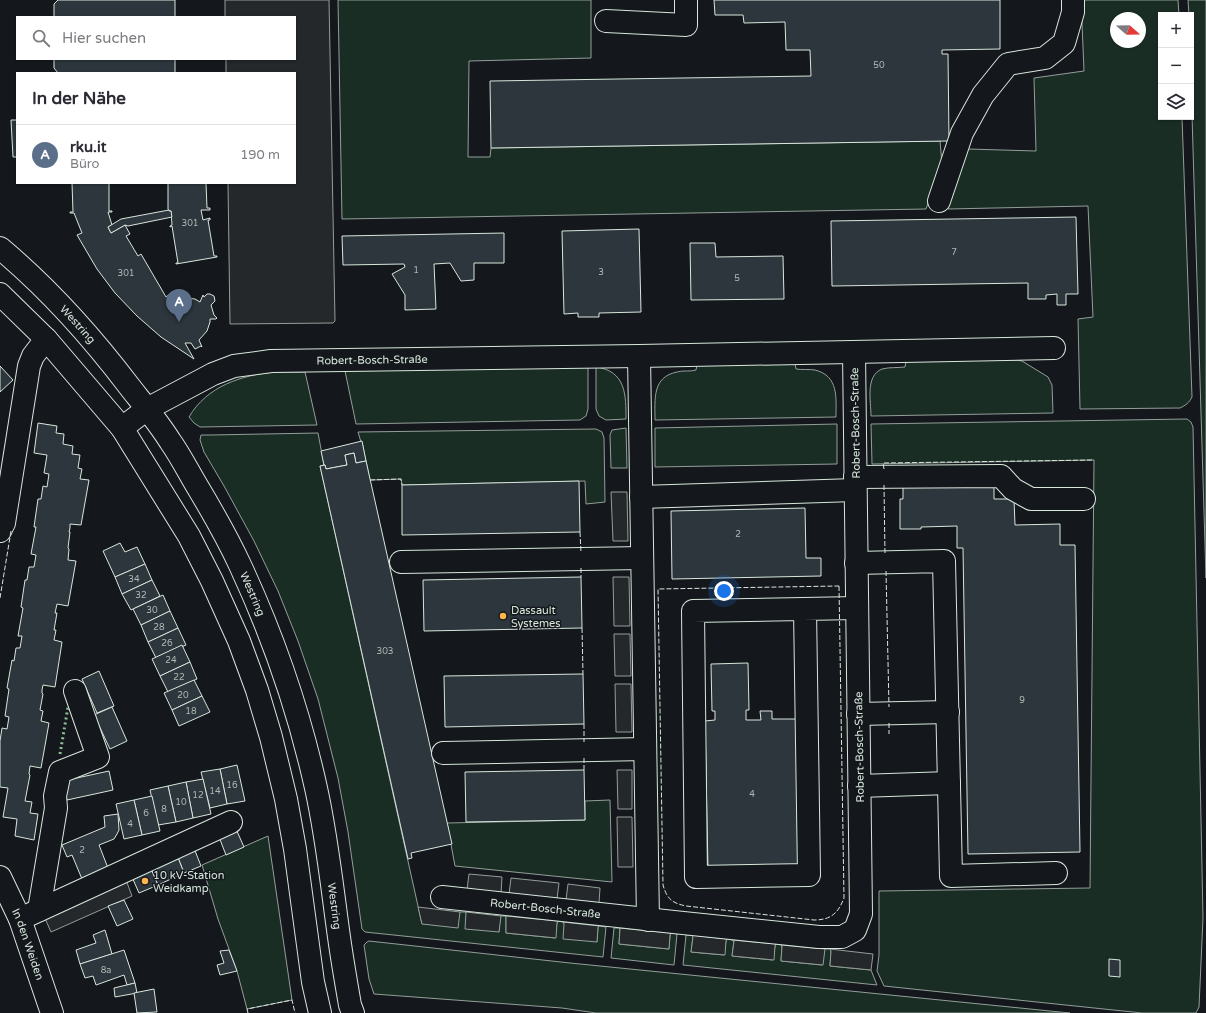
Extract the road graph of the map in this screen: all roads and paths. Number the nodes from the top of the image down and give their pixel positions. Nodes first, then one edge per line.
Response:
1 (686, 0) edge
2 (1073, 0) edge
3 (606, 21) dead end
4 (938, 201) dead end
5 (0, 248) edge
6 (0, 294) edge
7 (46, 339) junction
8 (1054, 348) dead end
9 (854, 352) junction
10 (639, 356) junction
11 (148, 410) junction
12 (122, 428) junction
13 (855, 484) junction
14 (641, 498) junction
15 (1084, 499) dead end
16 (0, 531) edge
17 (642, 558) junction
18 (401, 562) dead end
19 (856, 563) junction
20 (857, 608) junction
21 (805, 609) junction
22 (75, 691) dead end
23 (948, 712) junction
24 (858, 714) junction
25 (646, 749) junction
26 (443, 752) dead end
27 (949, 783) junction
28 (859, 786) junction
29 (231, 822) dead end
30 (1056, 873) dead end
31 (0, 877) edge
32 (442, 897) dead end
33 (30, 915) junction
34 (648, 920) junction
35 (52, 1013) edge
36 (320, 1013) edge
37 (353, 1013) edge

1 - 3 street
2 - 4 street
5 - 11 street, Westring
6 - 7 street
7 - 12 street
7 - 16 street
8 - 9 street, Robert-Bosch-Straße
9 - 10 street, Robert-Bosch-Straße
9 - 13 street, Robert-Bosch-Straße
10 - 11 street, Robert-Bosch-Straße
10 - 14 street
11 - 12 street, Robert-Bosch-Straße
11 - 37 street, Westring
12 - 36 street
13 - 14 street
13 - 15 street
13 - 19 street, Robert-Bosch-Straße
14 - 17 street
17 - 18 street
17 - 25 street
19 - 20 street, Robert-Bosch-Straße
19 - 23 street
20 - 21 street
20 - 24 street, Robert-Bosch-Straße
21 - 21 street
22 - 33 street
23 - 24 street
23 - 27 street
24 - 28 street, Robert-Bosch-Straße
25 - 26 street
25 - 34 street
27 - 28 street
27 - 30 street
28 - 34 street, Robert-Bosch-Straße
29 - 33 street
31 - 33 street, In den Weiden
32 - 34 street, Robert-Bosch-Straße
33 - 35 street, In den Weiden

